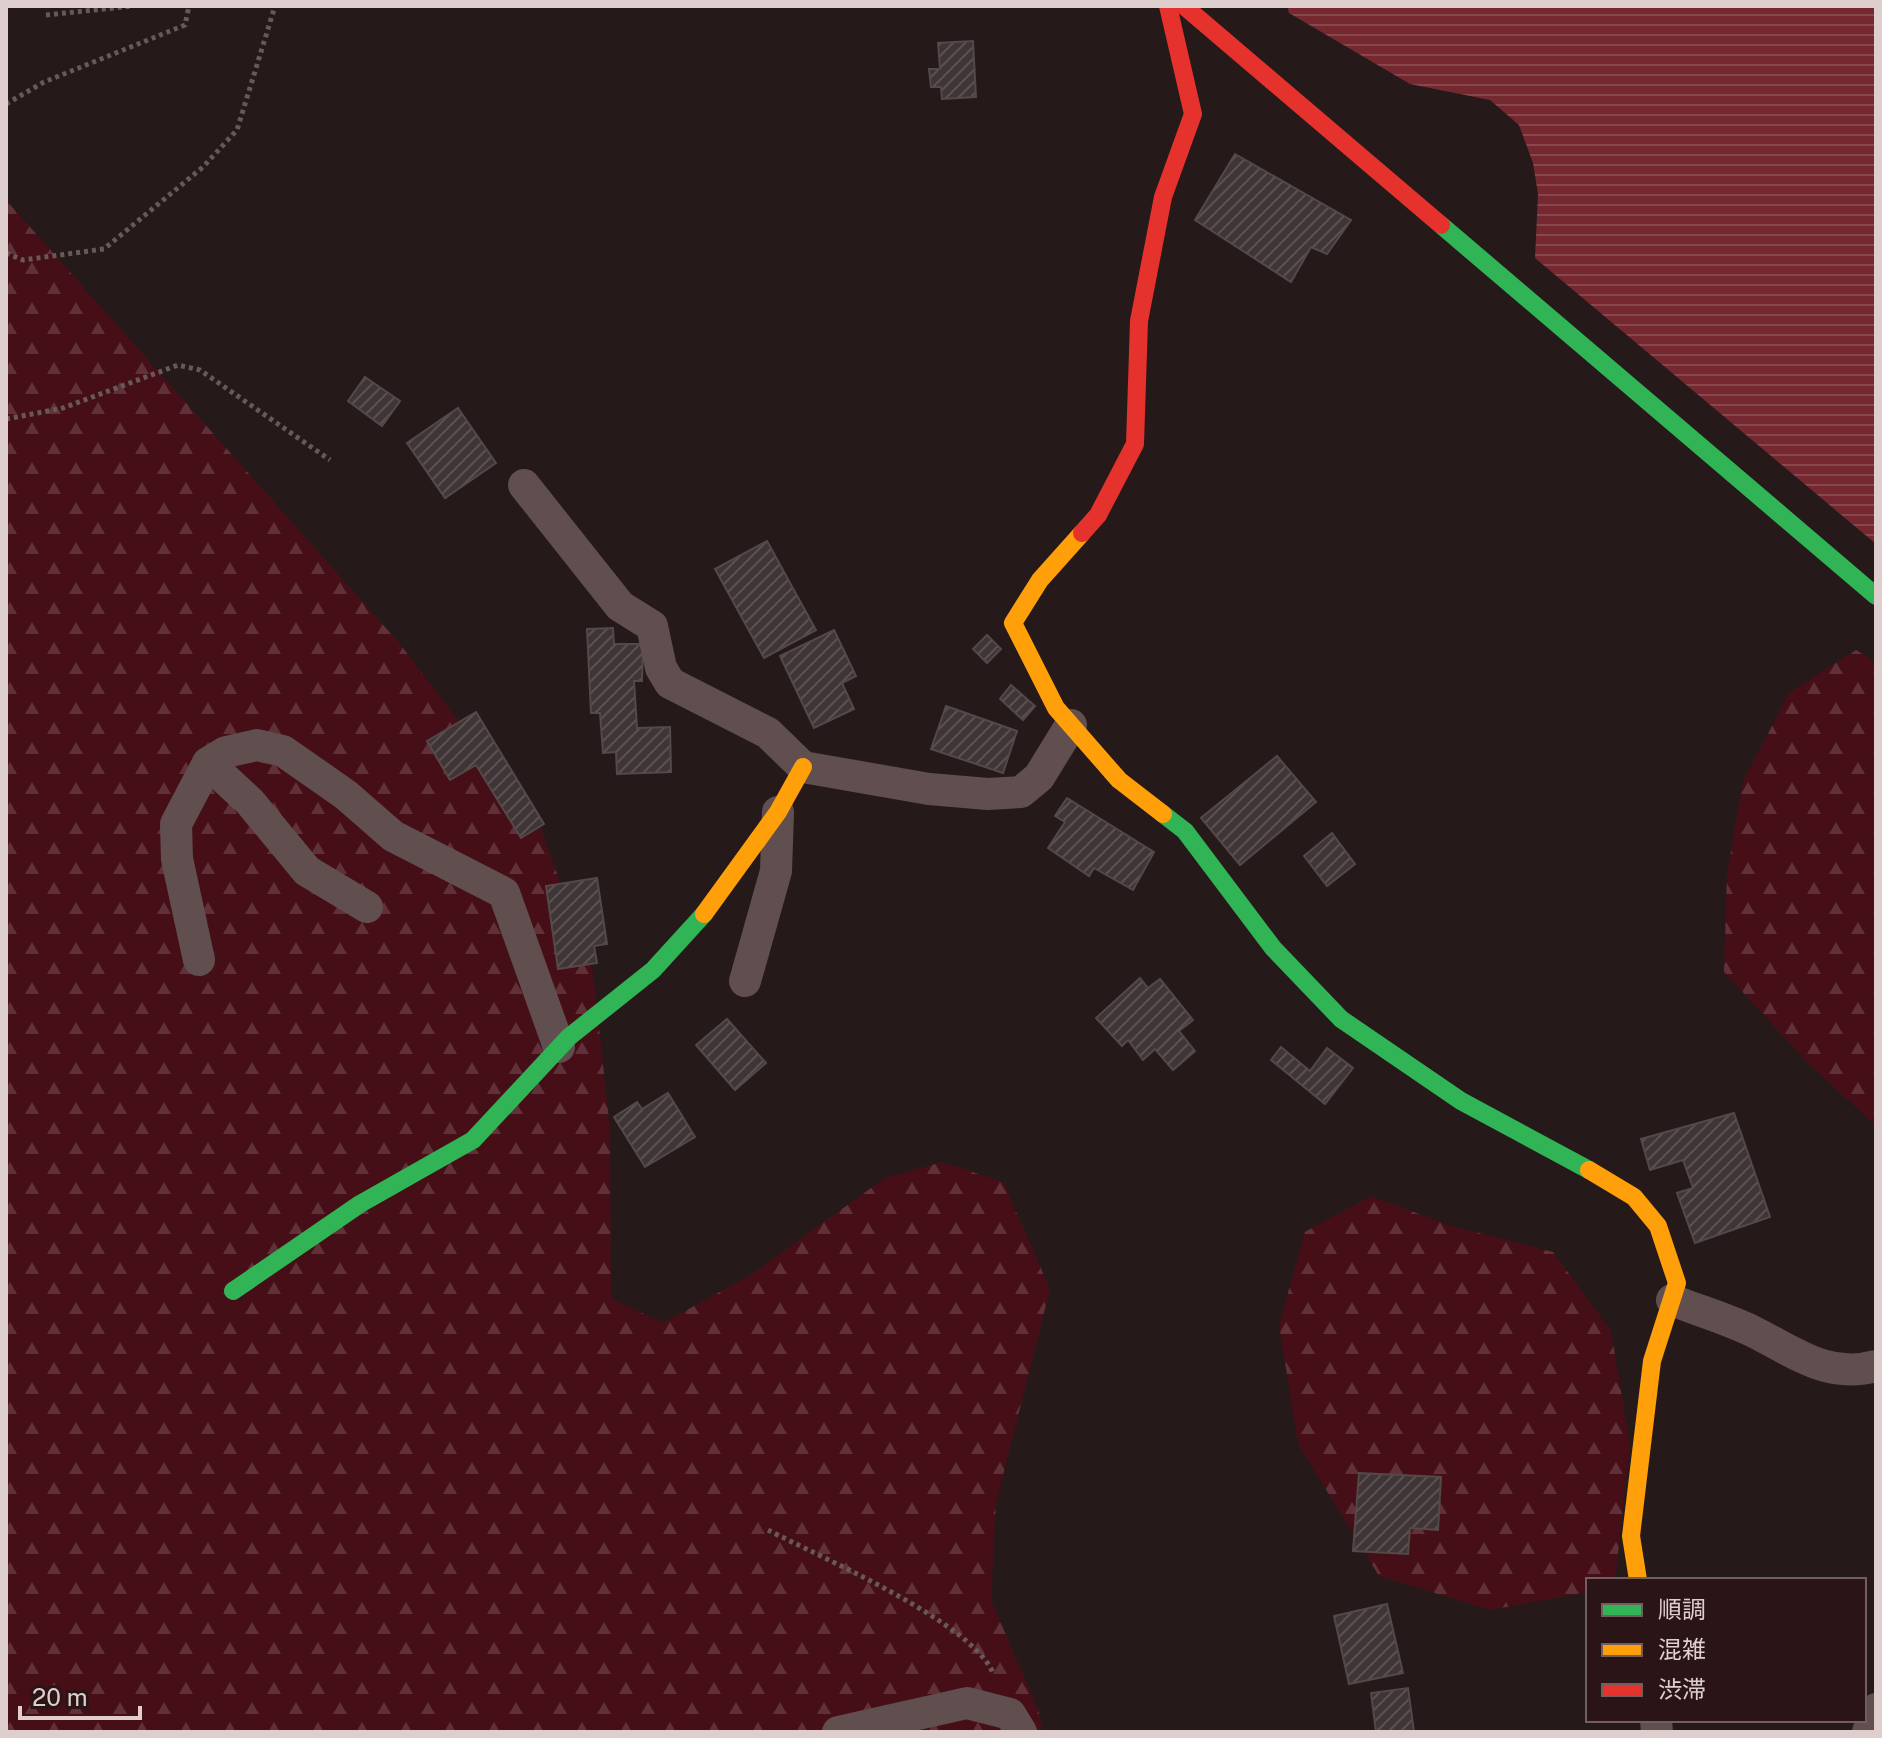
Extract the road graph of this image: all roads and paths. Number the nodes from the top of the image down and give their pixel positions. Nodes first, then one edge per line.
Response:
1 (133, 6) edge
2 (189, 6) edge
3 (275, 6) edge
4 (1168, 6) edge
5 (1184, 6) edge
6 (46, 15) dead end
7 (6, 104) edge
8 (6, 253) edge
9 (6, 419) edge
10 (330, 460) dead end
11 (524, 485) dead end
12 (1876, 596) edge
13 (1071, 725) junction
14 (208, 763) junction
15 (803, 767) junction
16 (778, 812) junction
17 (367, 907) dead end
18 (199, 960) dead end
19 (745, 981) dead end
20 (559, 1047) junction
21 (233, 1291) dead end
22 (1672, 1300) junction
23 (1876, 1366) edge
24 (768, 1530) dead end
25 (1638, 1578) edge
26 (1876, 1709) edge
27 (1016, 1723) edge
28 (838, 1732) edge
29 (1868, 1732) edge

1 - 6 path
2 - 7 path
3 - 8 path
4 - 13 street
5 - 12 street
9 - 10 path
11 - 15 street
13 - 15 street
13 - 22 street
14 - 17 street
14 - 18 street
14 - 20 street
15 - 16 street
16 - 19 street
16 - 20 street
20 - 21 street
22 - 23 street
22 - 25 street
24 - 27 path
26 - 29 street
27 - 28 street

